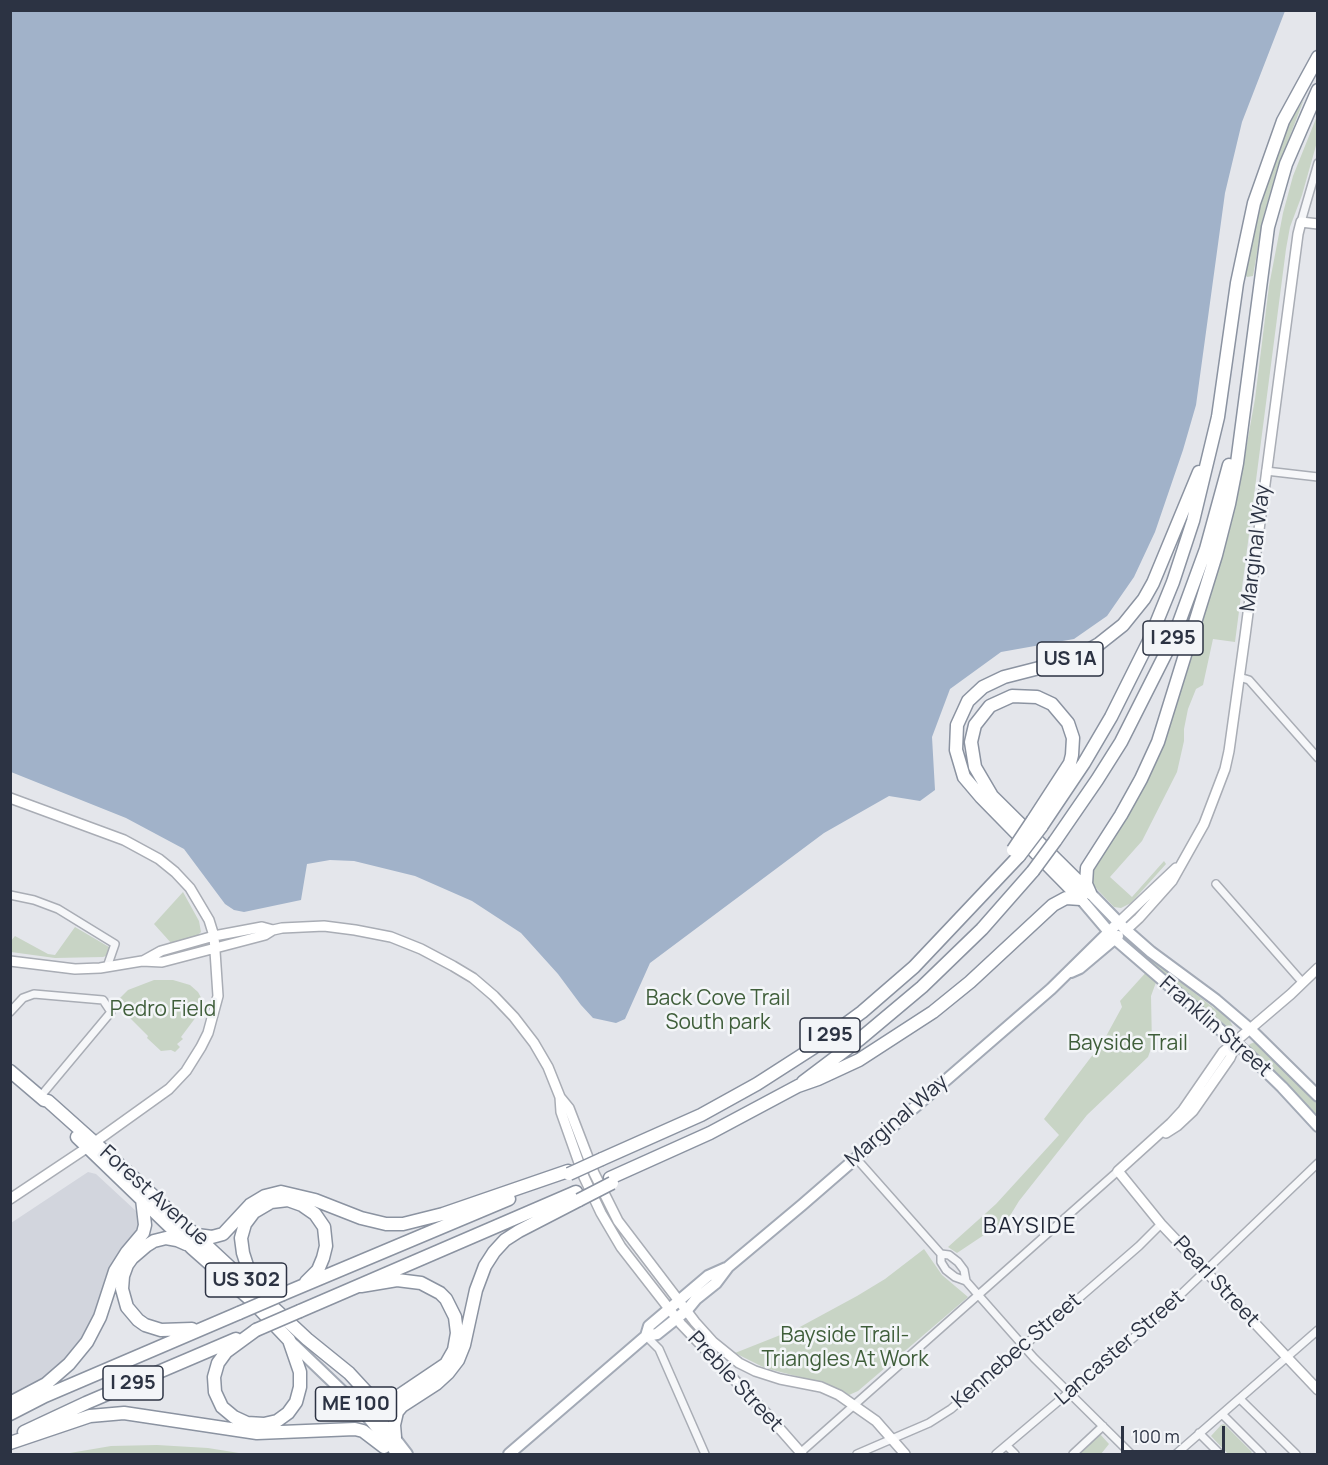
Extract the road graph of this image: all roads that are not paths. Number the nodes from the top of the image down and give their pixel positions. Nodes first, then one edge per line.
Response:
1 (1317, 57) edge
2 (1317, 90) edge
3 (1317, 163) edge
4 (1301, 222) junction
5 (1317, 224) edge
6 (1242, 414) junction
7 (1213, 441) junction
8 (1266, 471) junction
9 (1317, 477) edge
10 (1239, 677) junction
11 (1317, 758) edge
12 (10, 798) edge
13 (1037, 823) junction
14 (1216, 884) dead end
15 (12, 896) edge
16 (1086, 896) junction
17 (1122, 926) junction
18 (273, 930) junction
19 (1112, 935) junction
20 (214, 936) junction
21 (216, 949) junction
22 (10, 961) edge
23 (142, 962) junction
24 (107, 967) junction
25 (1317, 968) edge
26 (1303, 983) junction
27 (10, 1012) edge
28 (1251, 1029) junction
29 (1236, 1043) junction
30 (10, 1071) edge
31 (798, 1086) junction
32 (1317, 1096) edge
33 (560, 1097) junction
34 (42, 1099) junction
35 (1317, 1126) edge
36 (91, 1145) junction
37 (855, 1158) junction
38 (1317, 1163) edge
39 (1118, 1171) junction
40 (568, 1172) junction
41 (13, 1193) edge
42 (578, 1196) junction
43 (142, 1199) junction
44 (1161, 1224) junction
45 (195, 1234) junction
46 (192, 1248) junction
47 (941, 1254) junction
48 (1206, 1272) junction
49 (966, 1281) junction
50 (361, 1286) junction
51 (300, 1287) junction
52 (255, 1288) junction
53 (978, 1294) junction
54 (683, 1306) junction
55 (672, 1315) junction
56 (205, 1328) junction
57 (256, 1330) junction
58 (1317, 1330) edge
59 (645, 1336) junction
60 (289, 1340) junction
61 (1024, 1346) junction
62 (328, 1357) junction
63 (1287, 1357) junction
64 (309, 1358) junction
65 (1317, 1390) edge
66 (1069, 1392) junction
67 (1240, 1399) junction
68 (10, 1403) edge
69 (854, 1404) junction
70 (10, 1414) edge
71 (1222, 1414) junction
72 (1103, 1426) junction
73 (1200, 1433) junction
74 (395, 1437) junction
75 (891, 1440) junction
76 (10, 1441) edge
77 (1007, 1446) junction
78 (387, 1451) edge
79 (800, 1454) edge
80 (397, 1455) edge
81 (407, 1455) edge
82 (509, 1455) edge
83 (705, 1455) edge
84 (857, 1455) edge
85 (905, 1455) edge
86 (996, 1455) edge
87 (1015, 1455) edge
88 (1073, 1455) edge
89 (1131, 1455) edge
90 (1176, 1455) edge
91 (1220, 1455) edge
92 (1262, 1455) edge
93 (1296, 1455) edge

1 - 7 highway, I 295
2 - 6 highway, I 295
3 - 4 street
4 - 5 street
4 - 8 street, Marginal Way
6 - 16 highway
6 - 31 highway, I 295, bridge
7 - 13 highway, I 295
7 - 16 highway, US 1A
8 - 9 street
8 - 10 street, Marginal Way
10 - 11 street
10 - 17 street, Marginal Way
12 - 20 street
13 - 16 highway
13 - 40 highway, I 295, bridge
14 - 26 street
15 - 24 street
16 - 17 main road, US 1A
16 - 19 main road, US 1A
16 - 31 highway
17 - 19 main road, Marginal Way
17 - 28 main road, Franklin Street / US 1A
18 - 20 street
18 - 21 street
18 - 33 street
19 - 29 main road, Franklin Street / US 1A
19 - 37 main road, Marginal Way
20 - 21 street
20 - 23 street
21 - 23 street
21 - 36 street
22 - 24 street
23 - 24 street
25 - 26 street
26 - 28 street
27 - 34 street
28 - 29 street
28 - 32 main road, Franklin Street / US 1A
29 - 35 main road, Franklin Street / US 1A
29 - 39 street
30 - 34 highway, Forest Avenue / US 302
31 - 42 highway, I 295
33 - 54 street
33 - 55 street, Preble Street
34 - 36 highway, Forest Avenue / US 302
36 - 41 street
36 - 43 highway, Forest Avenue / US 302
36 - 45 highway, Forest Avenue / US 302
37 - 47 street
37 - 54 main road, Marginal Way
38 - 48 street, Lancaster Street
39 - 44 street, Pearl Street
39 - 53 street
40 - 45 highway
40 - 51 highway, I 295
42 - 50 highway, I 295
42 - 74 highway
43 - 46 highway, Forest Avenue / US 302
43 - 68 highway
44 - 48 street, Pearl Street
44 - 61 street, Kennebec Street
45 - 52 highway, Forest Avenue / US 302
46 - 56 highway
46 - 60 highway, Forest Avenue / US 302
47 - 49 street
47 - 49 street
48 - 63 street, Pearl Street
48 - 66 street, Lancaster Street
49 - 53 street
50 - 57 highway, I 295, bridge
50 - 62 highway
51 - 52 highway
51 - 56 highway, I 295, bridge
52 - 62 highway, Forest Avenue / US 302
53 - 61 street
53 - 69 street
54 - 55 main road, Marginal Way
54 - 69 street
55 - 59 main road, Marginal Way
55 - 79 street, Preble Street
56 - 70 highway, I 295
57 - 60 highway
57 - 76 highway, I 295
58 - 63 street
59 - 82 main road, Marginal Way
59 - 83 street
60 - 64 main road, Forest Avenue / ME 100
61 - 66 street
61 - 75 street, Kennebec Street
62 - 74 main road, Forest Avenue / ME 100
63 - 65 street, Pearl Street
63 - 67 street
64 - 78 main road
64 - 80 main road, Forest Avenue / ME 100
66 - 72 street
66 - 77 street, Lancaster Street
67 - 71 street
67 - 93 street
69 - 75 street
69 - 79 street
71 - 73 street
71 - 92 street
72 - 88 street
72 - 89 street
73 - 90 street
73 - 91 street
74 - 81 main road, Forest Avenue / ME 100
75 - 84 street, Kennebec Street
75 - 85 street
76 - 78 highway
77 - 86 street, Lancaster Street
77 - 87 street

